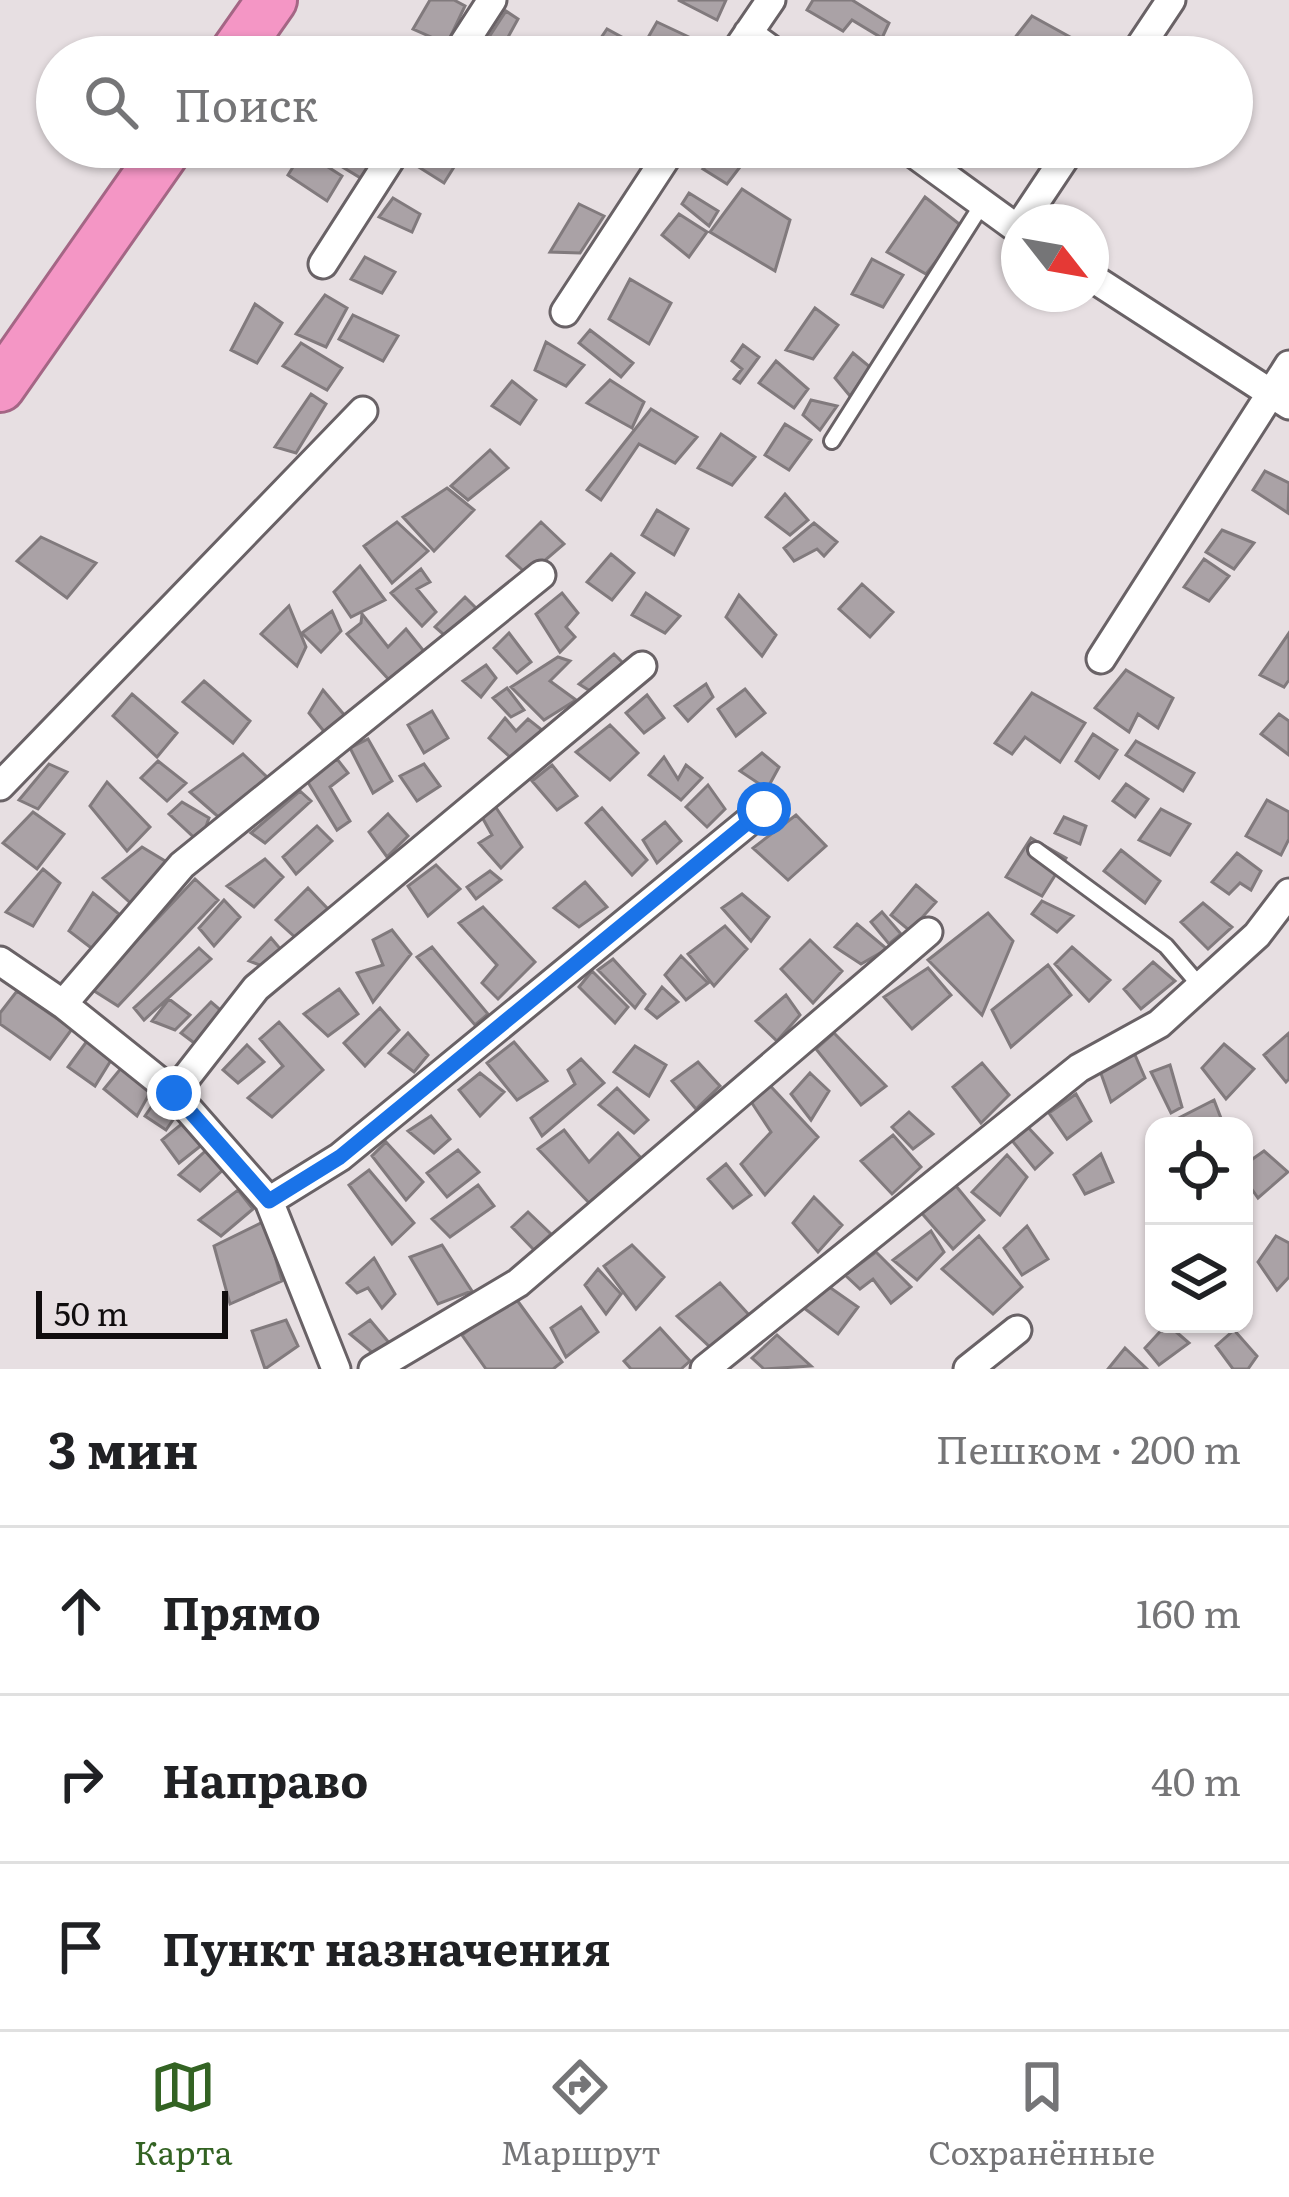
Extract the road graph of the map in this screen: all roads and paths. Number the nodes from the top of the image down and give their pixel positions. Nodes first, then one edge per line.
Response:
1 (272, 0) edge
2 (492, 0) edge
3 (771, 0) edge
4 (1171, 0) edge
5 (247, 36) edge
6 (469, 36) edge
7 (746, 36) edge
8 (1146, 36) edge
9 (153, 168) edge
10 (385, 168) edge
11 (659, 168) edge
12 (934, 168) edge
13 (1058, 168) edge
14 (983, 203) junction
15 (1034, 204) edge
16 (1001, 215) edge
17 (323, 264) dead end
18 (1109, 289) edge
19 (565, 312) dead end
20 (1289, 365) edge
21 (0, 387) edge
22 (1280, 399) edge
23 (363, 411) dead end
24 (832, 441) dead end
25 (541, 575) dead end
26 (1101, 659) dead end
27 (642, 666) dead end
28 (0, 786) edge
29 (764, 809) dead end
30 (1036, 850) dead end
31 (1289, 893) edge
32 (928, 932) dead end
33 (0, 961) edge
34 (1201, 987) junction
35 (63, 1004) junction
36 (174, 1093) junction
37 (269, 1201) junction
38 (1017, 1330) dead end
39 (336, 1369) edge
40 (373, 1369) edge
41 (705, 1369) edge
42 (968, 1369) edge

1 - 5 highway
2 - 6 street
3 - 7 street
4 - 8 street
9 - 21 highway
10 - 17 street
11 - 19 street
12 - 14 street
13 - 15 street
14 - 16 street
14 - 24 lane
18 - 22 street
20 - 22 street
22 - 26 street
23 - 28 street
25 - 35 street
27 - 36 street
29 - 37 street
30 - 34 lane
31 - 34 street
32 - 40 street
33 - 35 street
34 - 41 street
35 - 36 street
36 - 37 street
37 - 39 street
38 - 42 street

